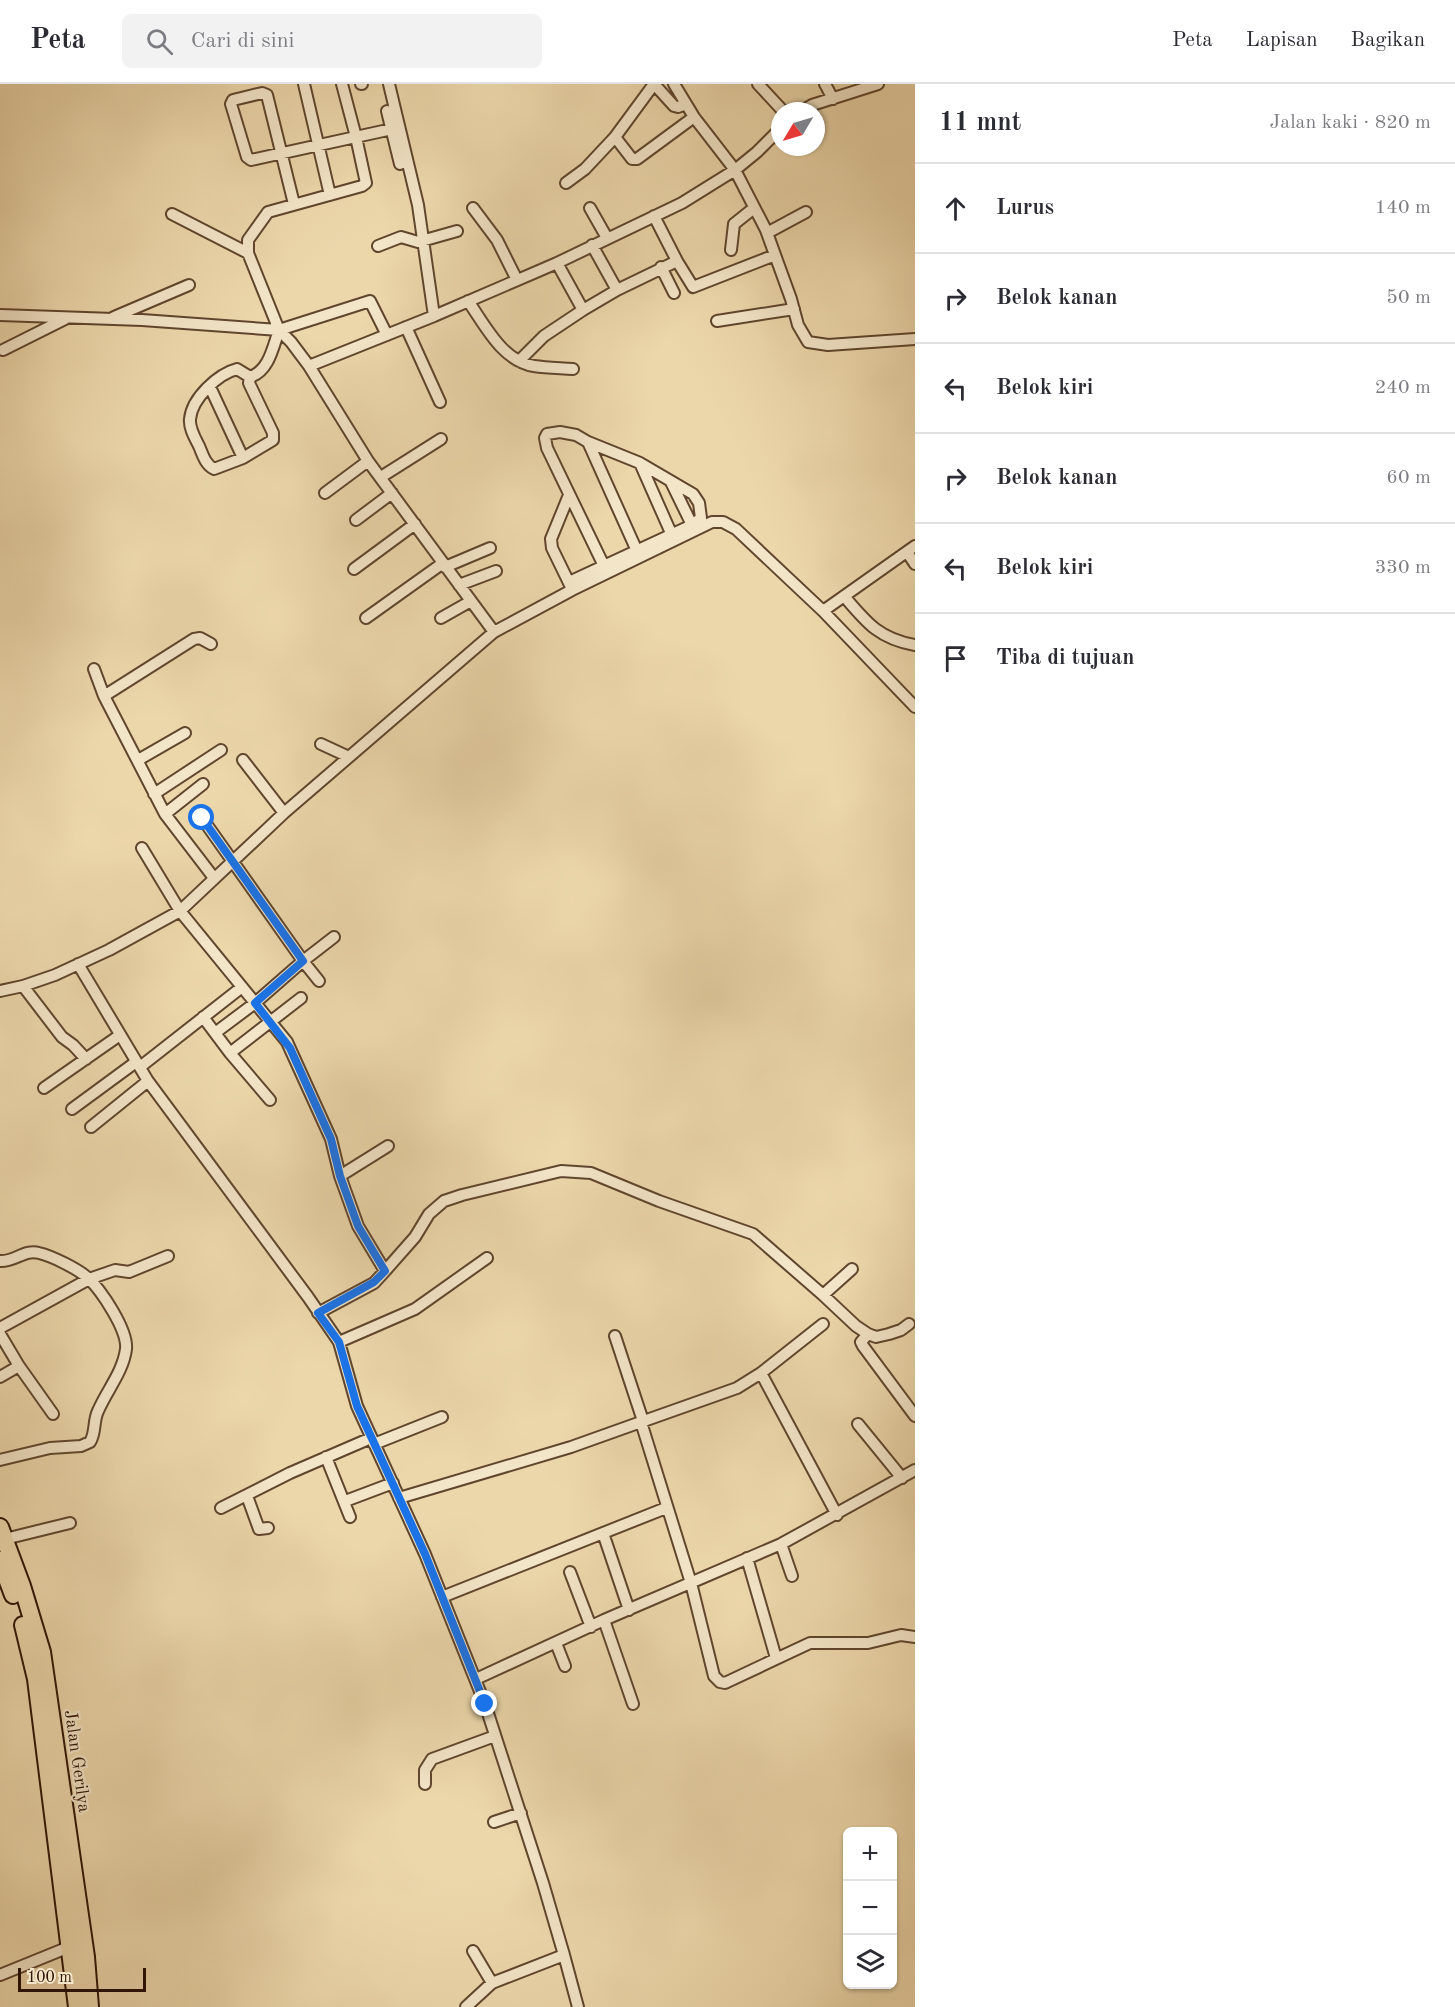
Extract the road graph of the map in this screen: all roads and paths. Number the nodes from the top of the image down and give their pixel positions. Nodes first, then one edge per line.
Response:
1 (304, 84) edge
2 (342, 84) edge
3 (389, 84) edge
4 (654, 84) edge
5 (674, 84) edge
6 (758, 84) edge
7 (825, 84) edge
8 (878, 84) edge
9 (833, 99) junction
10 (775, 102) edge
11 (825, 102) edge
12 (686, 104) junction
13 (387, 111) dead end
14 (694, 117) junction
15 (392, 129) junction
16 (356, 137) junction
17 (615, 137) junction
18 (771, 138) edge
19 (319, 146) junction
20 (281, 155) junction
21 (400, 164) dead end
22 (735, 170) junction
23 (566, 183) dead end
24 (330, 195) junction
25 (294, 204) junction
26 (473, 208) dead end
27 (590, 208) dead end
28 (754, 208) junction
29 (806, 212) dead end
30 (171, 214) dead end
31 (654, 216) junction
32 (457, 231) dead end
33 (767, 233) junction
34 (607, 238) junction
35 (423, 240) junction
36 (378, 246) dead end
37 (592, 246) junction
38 (731, 250) dead end
39 (248, 253) junction
40 (775, 255) junction
41 (677, 261) junction
42 (557, 263) junction
43 (661, 267) junction
44 (517, 280) junction
45 (189, 285) dead end
46 (617, 290) junction
47 (674, 293) dead end
48 (468, 301) junction
49 (794, 309) junction
50 (584, 310) junction
51 (0, 315) edge
52 (434, 316) junction
53 (66, 319) junction
54 (102, 320) junction
55 (717, 321) dead end
56 (406, 327) junction
57 (279, 330) junction
58 (387, 335) junction
59 (915, 339) edge
60 (3, 350) dead end
61 (519, 361) junction
62 (309, 366) junction
63 (573, 369) dead end
64 (250, 377) junction
65 (210, 387) junction
66 (440, 402) dead end
67 (441, 439) dead end
68 (588, 442) junction
69 (243, 458) junction
70 (368, 461) junction
71 (640, 463) junction
72 (381, 477) junction
73 (325, 493) dead end
74 (392, 493) junction
75 (569, 495) junction
76 (356, 520) dead end
77 (415, 524) junction
78 (671, 533) junction
79 (490, 548) dead end
80 (911, 549) edge
81 (637, 551) junction
82 (915, 564) edge
83 (444, 565) junction
84 (604, 566) junction
85 (354, 569) dead end
86 (496, 571) dead end
87 (459, 585) junction
88 (571, 586) junction
89 (844, 596) junction
90 (471, 601) junction
91 (823, 611) junction
92 (366, 618) dead end
93 (441, 618) dead end
94 (494, 632) junction
95 (211, 644) dead end
96 (915, 645) edge
97 (94, 669) dead end
98 (104, 696) junction
99 (915, 707) edge
100 (185, 733) dead end
101 (321, 744) dead end
102 (221, 750) dead end
103 (349, 757) junction
104 (138, 760) junction
105 (243, 760) dead end
106 (203, 784) dead end
107 (154, 794) junction
108 (284, 813) junction
109 (165, 814) junction
110 (202, 818) dead end
111 (142, 848) dead end
112 (233, 862) junction
113 (214, 878) junction
114 (180, 911) junction
115 (334, 937) dead end
116 (303, 961) junction
117 (78, 964) junction
118 (319, 981) dead end
119 (23, 986) junction
120 (242, 987) junction
121 (0, 991) edge
122 (301, 998) dead end
123 (255, 1003) junction
124 (203, 1017) junction
125 (270, 1022) junction
126 (215, 1033) junction
127 (120, 1035) junction
128 (230, 1053) junction
129 (86, 1059) junction
130 (138, 1065) junction
131 (148, 1081) junction
132 (44, 1088) dead end
133 (270, 1100) dead end
134 (72, 1109) dead end
135 (91, 1127) dead end
136 (388, 1146) dead end
137 (340, 1176) junction
138 (168, 1256) dead end
139 (487, 1258) dead end
140 (0, 1261) edge
141 (852, 1269) dead end
142 (385, 1271) junction
143 (89, 1279) junction
144 (823, 1295) junction
145 (319, 1314) junction
146 (823, 1324) dead end
147 (909, 1324) dead end
148 (0, 1328) edge
149 (0, 1334) edge
150 (615, 1336) dead end
151 (865, 1338) junction
152 (339, 1342) junction
153 (19, 1366) junction
154 (761, 1373) junction
155 (0, 1377) edge
156 (53, 1414) dead end
157 (915, 1416) edge
158 (442, 1417) dead end
159 (642, 1421) junction
160 (858, 1424) dead end
161 (372, 1441) junction
162 (326, 1457) junction
163 (0, 1460) edge
164 (915, 1470) edge
165 (902, 1478) junction
166 (393, 1484) junction
167 (247, 1496) junction
168 (399, 1498) junction
169 (348, 1500) dead end
170 (221, 1508) dead end
171 (666, 1508) junction
172 (837, 1515) junction
173 (350, 1517) dead end
174 (70, 1523) dead end
175 (268, 1528) dead end
176 (2, 1533) edge
177 (603, 1533) junction
178 (781, 1544) junction
179 (747, 1558) junction
180 (1, 1564) edge
181 (570, 1572) dead end
182 (792, 1576) dead end
183 (691, 1583) junction
184 (442, 1597) junction
185 (629, 1610) junction
186 (604, 1620) junction
187 (591, 1627) junction
188 (915, 1636) edge
189 (556, 1643) junction
190 (776, 1658) junction
191 (565, 1666) dead end
192 (476, 1679) junction
193 (633, 1704) dead end
194 (495, 1736) junction
195 (425, 1784) dead end
196 (54, 1785) junction
197 (521, 1813) junction
198 (494, 1822) dead end
199 (69, 1947) junction
200 (473, 1951) dead end
201 (564, 1955) junction
202 (0, 1975) edge
203 (492, 1983) junction
204 (77, 2007) edge
205 (90, 2007) edge
206 (466, 2007) edge
207 (578, 2007) edge

1 - 19 street
2 - 16 street
3 - 35 street
4 - 12 street
4 - 17 street
5 - 12 street
6 - 10 street
7 - 9 street
8 - 9 street
9 - 11 street
12 - 14 street
13 - 15 street
14 - 17 street
14 - 22 street
15 - 16 street
15 - 21 street
16 - 19 street
16 - 24 street
17 - 23 street
18 - 22 street
19 - 20 street
19 - 24 street
20 - 20 street
20 - 25 street
22 - 28 street
22 - 31 street
24 - 25 street
25 - 39 street
26 - 44 street
27 - 34 street
28 - 33 street
28 - 38 street
29 - 33 street
30 - 39 street
31 - 34 street
31 - 41 street
32 - 35 street
33 - 40 street
34 - 37 street
35 - 36 street
35 - 52 street
37 - 42 street
37 - 46 street
39 - 57 street
40 - 41 street
40 - 49 street
41 - 43 street
42 - 44 street
42 - 50 street
43 - 46 street
43 - 47 street
44 - 48 street
45 - 54 street
46 - 50 street
48 - 52 street
48 - 61 street
49 - 55 street
49 - 59 street
50 - 61 street
51 - 53 street
52 - 56 street
53 - 54 street
53 - 60 street
54 - 57 street
56 - 58 street
56 - 66 street
57 - 58 street
57 - 62 street
57 - 64 street
58 - 62 street
61 - 63 street
62 - 70 street
64 - 65 street
64 - 69 street
65 - 69 street
65 - 69 street
67 - 72 street
68 - 71 street
68 - 75 street
68 - 81 street
70 - 72 street
70 - 73 street
71 - 78 street
71 - 78 street
72 - 74 street
74 - 76 street
74 - 77 street
75 - 84 street
75 - 88 street
77 - 83 street
77 - 85 street
78 - 81 street
79 - 83 street
80 - 82 street
80 - 89 street
81 - 84 street
83 - 87 street
83 - 92 street
84 - 88 street
86 - 87 street
87 - 90 street
88 - 91 street
88 - 94 street
89 - 91 street
89 - 96 street
90 - 93 street
90 - 94 street
91 - 99 street
94 - 103 street
95 - 98 street
97 - 98 street
98 - 104 street
100 - 104 street
101 - 103 street
102 - 107 street
103 - 108 street
104 - 107 street
105 - 108 street
106 - 109 street
107 - 109 street
108 - 112 street
109 - 113 street
110 - 112 street
111 - 114 street
112 - 113 street
112 - 116 street
113 - 114 street
114 - 117 street
114 - 120 street
115 - 116 street
116 - 118 street
116 - 123 street
117 - 119 street
117 - 127 street
119 - 121 street
119 - 129 street
120 - 123 street
120 - 124 street
122 - 125 street
123 - 125 street
123 - 126 street
124 - 126 street
124 - 130 street
125 - 128 street
125 - 137 street
126 - 128 street
127 - 129 street
127 - 130 street
128 - 133 street
129 - 132 street
130 - 131 street
130 - 134 street
131 - 135 street
131 - 145 street
136 - 137 street
137 - 142 street
138 - 143 street
139 - 152 street
140 - 143 street
141 - 144 street
142 - 144 street
142 - 145 street
143 - 148 street
143 - 163 street
144 - 151 street
145 - 152 street
146 - 154 street
147 - 151 street
149 - 153 street
150 - 159 street
151 - 157 street
152 - 161 street
153 - 155 street
153 - 156 street
154 - 159 street
154 - 172 street
158 - 161 street
159 - 168 street
159 - 171 street
160 - 165 street
161 - 162 street
161 - 166 street
162 - 167 street
162 - 173 street
164 - 165 street
165 - 172 street
166 - 168 street
166 - 169 street
167 - 170 street
167 - 175 street
168 - 184 street
171 - 177 street
171 - 183 street
172 - 178 street
174 - 176 street
176 - 196 highway, Jalan Gerilya
177 - 184 street
177 - 185 street
178 - 179 street
178 - 182 street
179 - 183 street
179 - 190 street
180 - 196 highway, Jalan Gerilya
181 - 187 street
183 - 185 street
183 - 190 street
184 - 192 street
185 - 186 street
186 - 187 street
186 - 193 street
187 - 189 street
188 - 190 street
189 - 191 street
189 - 192 street
192 - 194 street
194 - 195 street
194 - 197 street
196 - 199 highway, Jalan Gerilya
196 - 205 highway, Jalan Gerilya
197 - 198 street
197 - 201 street
199 - 202 street
199 - 204 highway, Jalan Gerilya
200 - 203 street
201 - 203 street
201 - 207 street
203 - 206 street

